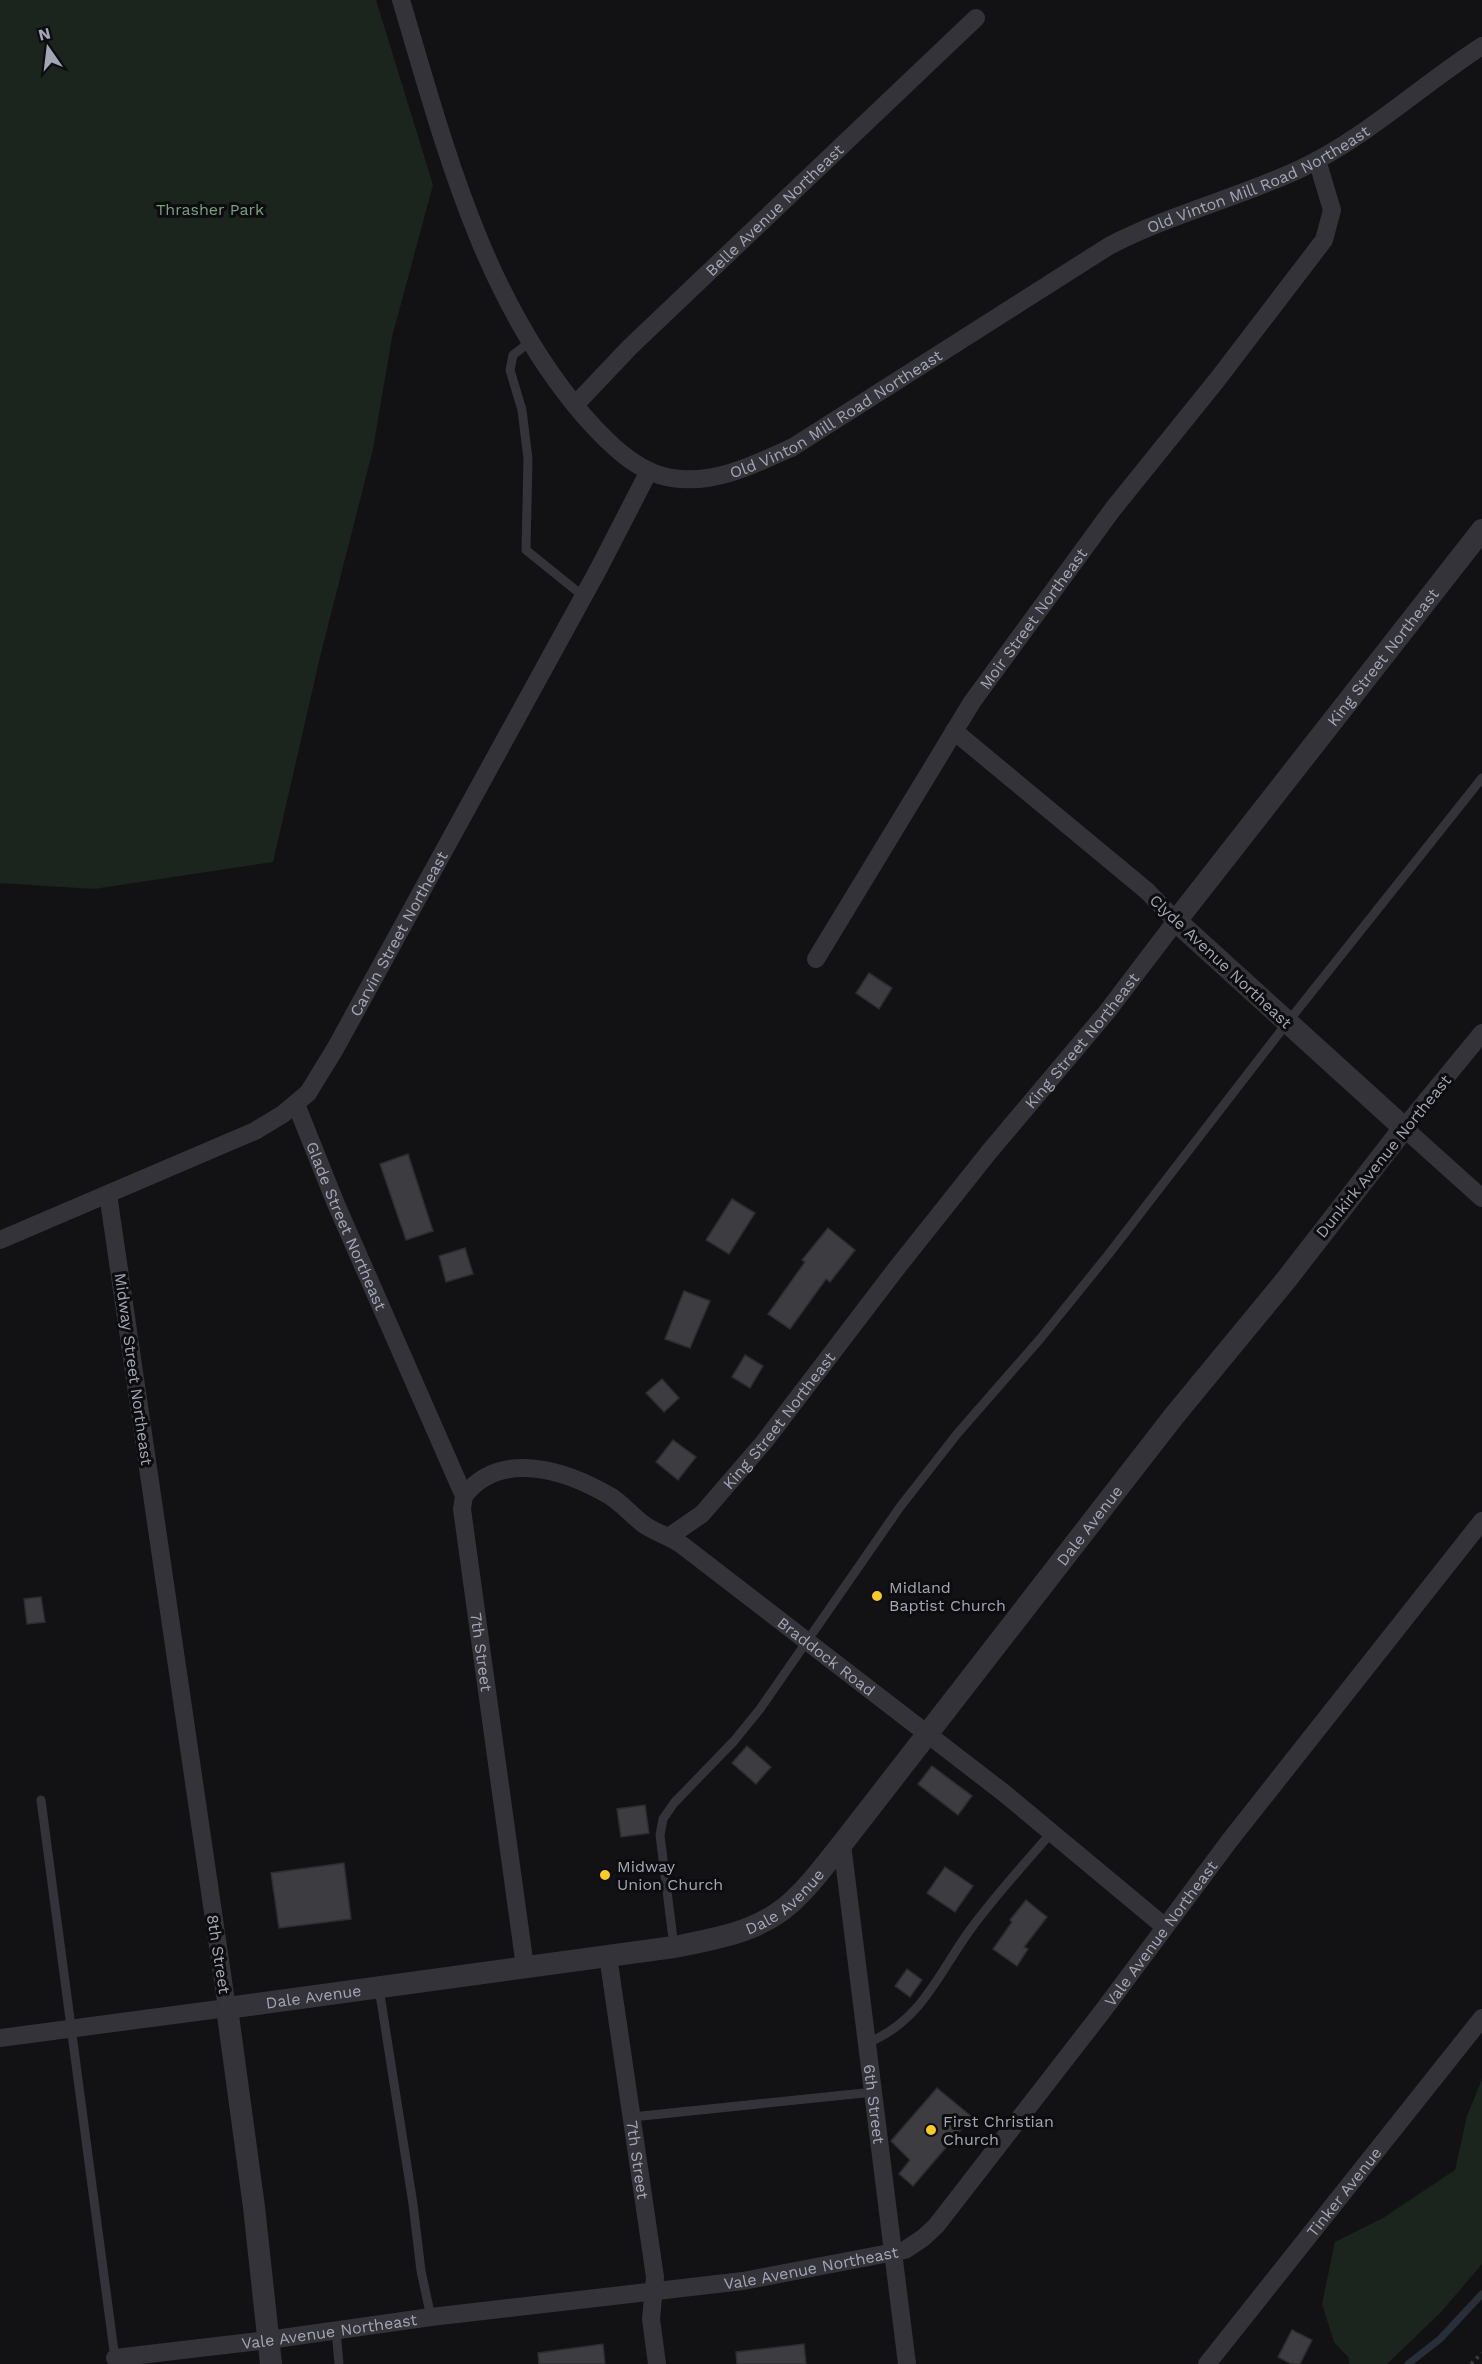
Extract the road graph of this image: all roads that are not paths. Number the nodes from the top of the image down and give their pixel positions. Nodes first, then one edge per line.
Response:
1 (401, 0) edge
2 (976, 18) dead end
3 (1482, 46) edge
4 (1317, 160) junction
5 (531, 341) junction
6 (575, 405) junction
7 (649, 471) junction
8 (1482, 530) edge
9 (583, 596) junction
10 (954, 731) junction
11 (1482, 778) edge
12 (1176, 921) junction
13 (816, 959) dead end
14 (1287, 1023) junction
15 (1482, 1033) edge
16 (296, 1104) junction
17 (1404, 1128) junction
18 (108, 1194) junction
19 (1482, 1198) edge
20 (0, 1240) edge
21 (1286, 1280) joint
22 (399, 1348) joint
23 (464, 1496) junction
24 (1482, 1521) edge
25 (670, 1536) junction
26 (160, 1545) joint
27 (808, 1641) junction
28 (926, 1734) junction
29 (41, 1800) dead end
30 (1052, 1832) junction
31 (842, 1844) junction
32 (1165, 1927) junction
33 (674, 1947) junction
34 (608, 1956) junction
35 (525, 1967) junction
36 (379, 1986) junction
37 (227, 2008) junction
38 (1482, 2018) edge
39 (71, 2028) junction
40 (0, 2038) edge
41 (867, 2043) junction
42 (874, 2092) junction
43 (632, 2117) junction
44 (894, 2252) junction
45 (655, 2290) junction
46 (431, 2317) junction
47 (336, 2330) junction
48 (268, 2340) junction
49 (116, 2361) edge
50 (271, 2364) edge
51 (339, 2364) edge
52 (657, 2364) edge
53 (907, 2364) edge
54 (1207, 2364) edge

1 - 5 street, Old Vinton Mill Road Northeast
2 - 6 street, Belle Avenue Northeast
3 - 4 street, Old Vinton Mill Road Northeast
4 - 7 street, Old Vinton Mill Road Northeast
4 - 10 street, Moir Street Northeast
5 - 6 street, Old Vinton Mill Road Northeast
5 - 9 lane
6 - 7 street, Old Vinton Mill Road Northeast
7 - 9 street, Carvin Street Northeast
8 - 12 street, King Street Northeast
9 - 16 street, Carvin Street Northeast
10 - 12 street, Clyde Avenue Northeast
10 - 13 street, Moir Street Northeast
11 - 14 lane
12 - 14 street, Clyde Avenue Northeast
12 - 25 street, King Street Northeast
14 - 17 street, Clyde Avenue Northeast
14 - 27 lane
15 - 17 street, Dunkirk Avenue Northeast
16 - 18 street, Carvin Street Northeast
16 - 22 street, Glade Street Northeast
17 - 19 street, Clyde Avenue Northeast
17 - 21 street, Dunkirk Avenue Northeast
18 - 20 street, Carvin Street Northeast
18 - 26 street, Midway Street Northeast
21 - 28 street, Dale Avenue
22 - 23 street, 7th Street
23 - 25 street, Braddock Road
23 - 35 street, 7th Street
24 - 32 street, Vale Avenue Northeast
25 - 27 street, Braddock Road
26 - 37 street, 8th Street
27 - 28 street, Braddock Road
27 - 33 lane
28 - 30 street, Braddock Road
28 - 31 street, Dale Avenue
29 - 39 lane
30 - 32 street, Braddock Road
30 - 41 lane
31 - 33 street, Dale Avenue
31 - 41 street, 6th Street
32 - 44 street, Vale Avenue Northeast
33 - 34 street, Dale Avenue
34 - 35 street, Dale Avenue
34 - 43 street, 7th Street
35 - 36 street, Dale Avenue
36 - 37 street, Dale Avenue
36 - 46 lane
37 - 39 street, Dale Avenue
37 - 48 street, 8th Street
38 - 54 street, Tinker Avenue
39 - 40 street, Dale Avenue
39 - 49 lane
41 - 42 street, 6th Street
42 - 43 lane
42 - 44 street, 6th Street
43 - 45 street, 7th Street
44 - 45 street, Vale Avenue Northeast
44 - 53 street, 6th Street
45 - 46 street, Vale Avenue Northeast
45 - 52 street, 7th Street
46 - 47 street, Vale Avenue Northeast
47 - 48 street, Vale Avenue Northeast
47 - 51 lane
48 - 49 street, Vale Avenue Northeast
48 - 50 street, 8th Street

